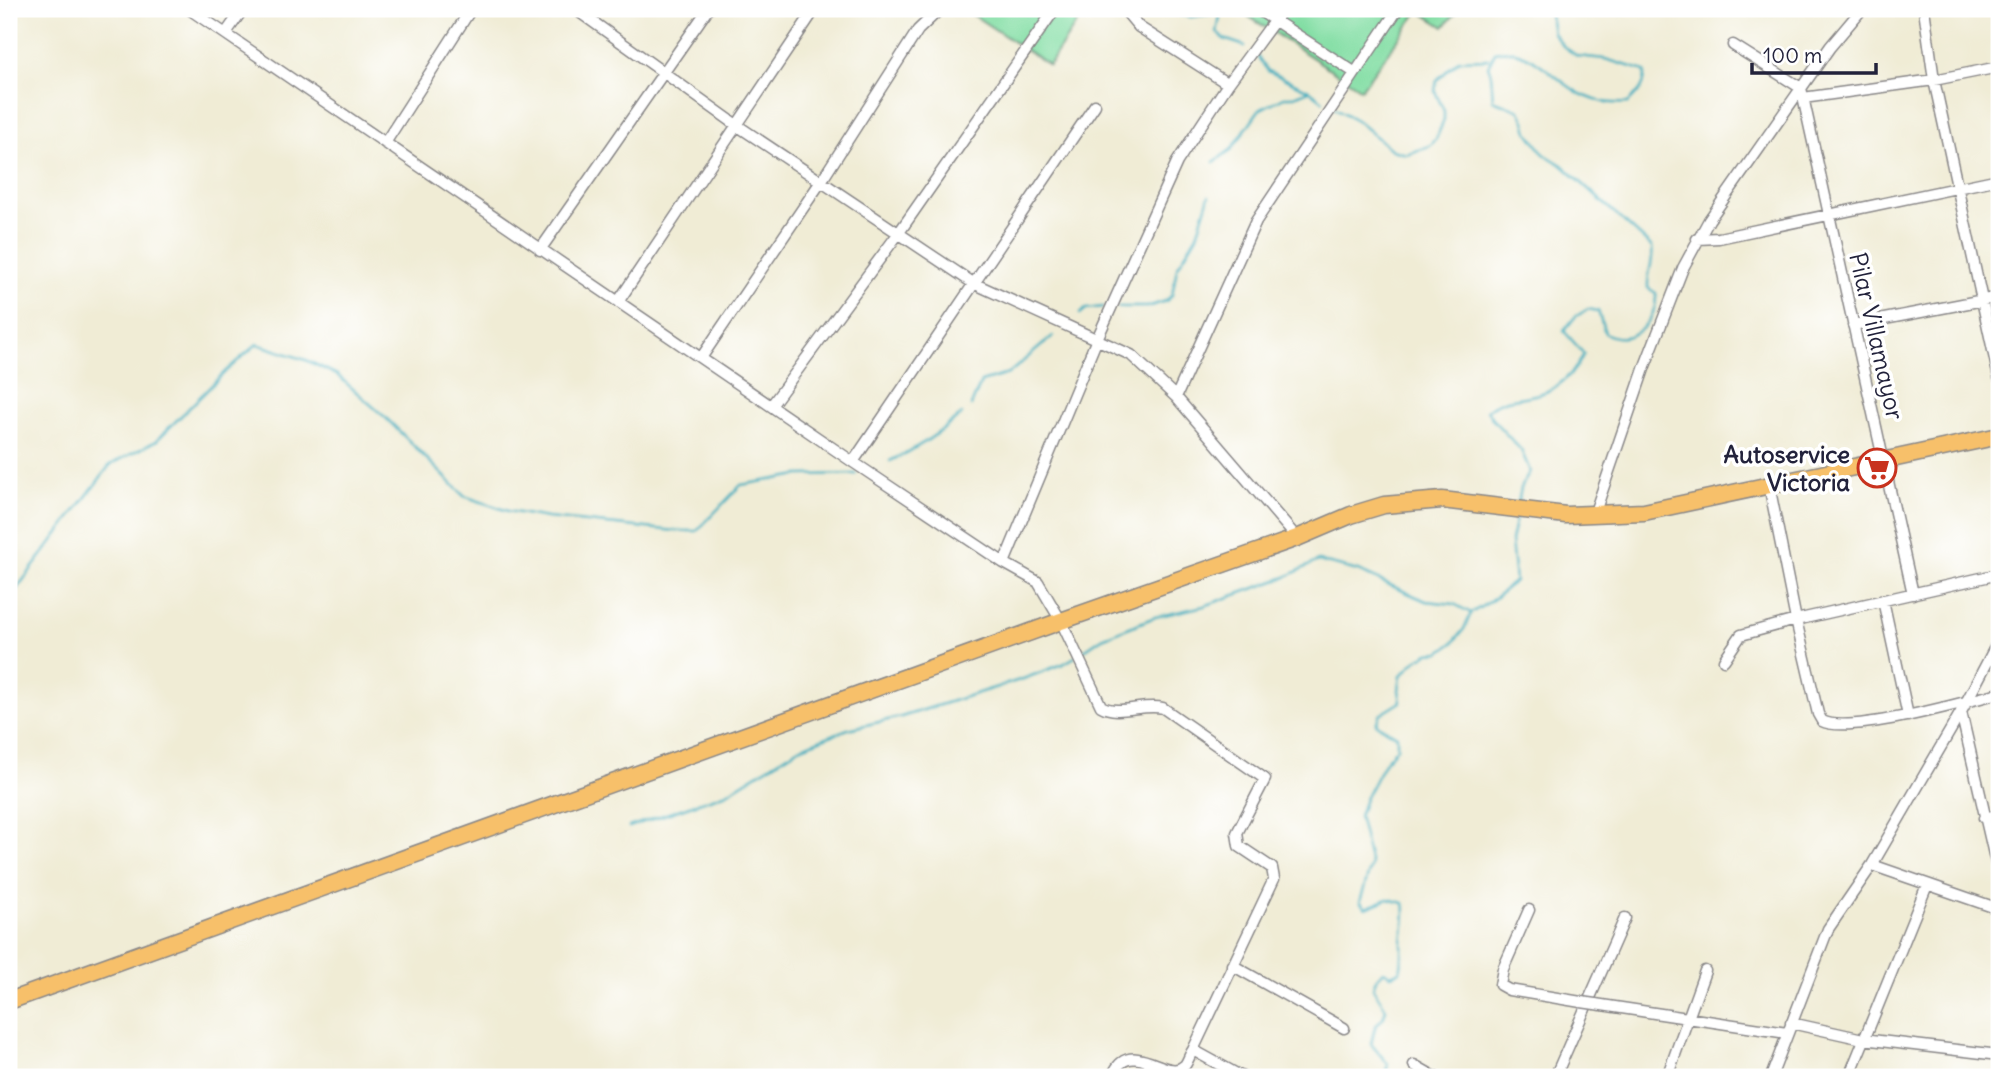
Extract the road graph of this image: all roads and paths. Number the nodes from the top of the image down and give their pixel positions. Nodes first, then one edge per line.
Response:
1 (189, 9) edge
2 (243, 9) edge
3 (471, 9) edge
4 (575, 9) edge
5 (708, 9) edge
6 (815, 9) edge
7 (940, 9) edge
8 (1055, 9) edge
9 (1124, 9) edge
10 (1257, 9) edge
11 (1283, 9) edge
12 (1398, 9) edge
13 (1861, 9) edge
14 (1924, 9) edge
15 (1275, 21) junction
16 (226, 33) junction
17 (1732, 45) dead end
18 (1999, 67) edge
19 (1354, 72) junction
20 (664, 73) junction
21 (1934, 80) junction
22 (1228, 84) junction
23 (1802, 93) junction
24 (1095, 105) dead end
25 (738, 125) junction
26 (385, 143) junction
27 (1999, 179) edge
28 (822, 180) junction
29 (1957, 188) junction
30 (1828, 215) junction
31 (898, 234) junction
32 (1698, 239) junction
33 (540, 250) junction
34 (973, 283) junction
35 (1999, 297) edge
36 (1982, 301) junction
37 (618, 302) junction
38 (1853, 326) junction
39 (1097, 339) junction
40 (701, 358) junction
41 (1999, 378) edge
42 (1176, 397) junction
43 (771, 406) junction
44 (1999, 436) edge
45 (1884, 460) junction
46 (853, 463) junction
47 (1769, 485) junction
48 (1594, 515) junction
49 (1297, 538) junction
50 (1004, 563) junction
51 (1999, 574) edge
52 (1913, 594) junction
53 (1883, 600) junction
54 (1796, 620) junction
55 (1061, 621) junction
56 (1999, 640) edge
57 (1724, 660) dead end
58 (1999, 693) edge
59 (1962, 707) junction
60 (1908, 716) junction
61 (1999, 815) edge
62 (1984, 818) junction
63 (1872, 865) junction
64 (1999, 876) edge
65 (1927, 885) junction
66 (1999, 909) edge
67 (1529, 910) dead end
68 (1625, 918) dead end
69 (1232, 965) junction
70 (1704, 971) dead end
71 (9, 1001) edge
72 (1689, 1019) junction
73 (1344, 1028) dead end
74 (1789, 1028) junction
75 (1863, 1039) junction
76 (1193, 1049) junction
77 (1999, 1055) edge
78 (1415, 1065) dead end
79 (1111, 1077) edge
80 (1242, 1077) edge
81 (1435, 1077) edge
82 (1555, 1077) edge
83 (1667, 1077) edge
84 (1771, 1077) edge
85 (1849, 1077) edge

1 - 16 street
2 - 16 street
3 - 26 street
4 - 20 street
5 - 20 street
6 - 25 street
7 - 28 street
8 - 31 street
9 - 22 street
10 - 15 street
11 - 15 street
12 - 19 street
13 - 23 street
14 - 21 street
15 - 19 street
15 - 22 street
16 - 26 street
17 - 23 street
18 - 21 street
19 - 42 street
20 - 25 street
20 - 33 street
21 - 23 street
21 - 29 street
22 - 39 street
23 - 30 street, Pilar Villamayor
23 - 32 street
24 - 34 street
25 - 28 street
25 - 37 street
26 - 33 street
27 - 29 street
28 - 31 street
28 - 40 street
29 - 30 street
29 - 36 street
30 - 32 street
30 - 38 street, Pilar Villamayor
31 - 34 street
31 - 43 street
32 - 48 street
33 - 37 street
34 - 39 street
34 - 46 street
35 - 36 street
36 - 38 street
36 - 41 street
37 - 40 street
38 - 45 street, Pilar Villamayor
39 - 42 street
39 - 50 street
40 - 43 street
42 - 49 street
43 - 46 street
44 - 45 main road
45 - 47 main road
45 - 52 street, Pilar Villamayor
46 - 50 street
47 - 48 main road
47 - 54 street
48 - 49 main road
49 - 55 main road
50 - 55 street
51 - 52 street
52 - 53 street
53 - 54 street
53 - 60 street
54 - 57 street
54 - 60 street
55 - 69 street
55 - 71 main road
56 - 59 street
58 - 59 street
59 - 60 street
59 - 62 street
59 - 63 street
61 - 62 street
62 - 64 street
63 - 65 street
63 - 74 street
65 - 66 street
65 - 75 street
67 - 72 street, bridge
68 - 82 street
69 - 73 street
69 - 76 street
70 - 72 street
72 - 74 street
72 - 83 street
74 - 75 street
74 - 84 street
75 - 77 street
75 - 85 street
76 - 79 street
76 - 80 street
78 - 81 street

